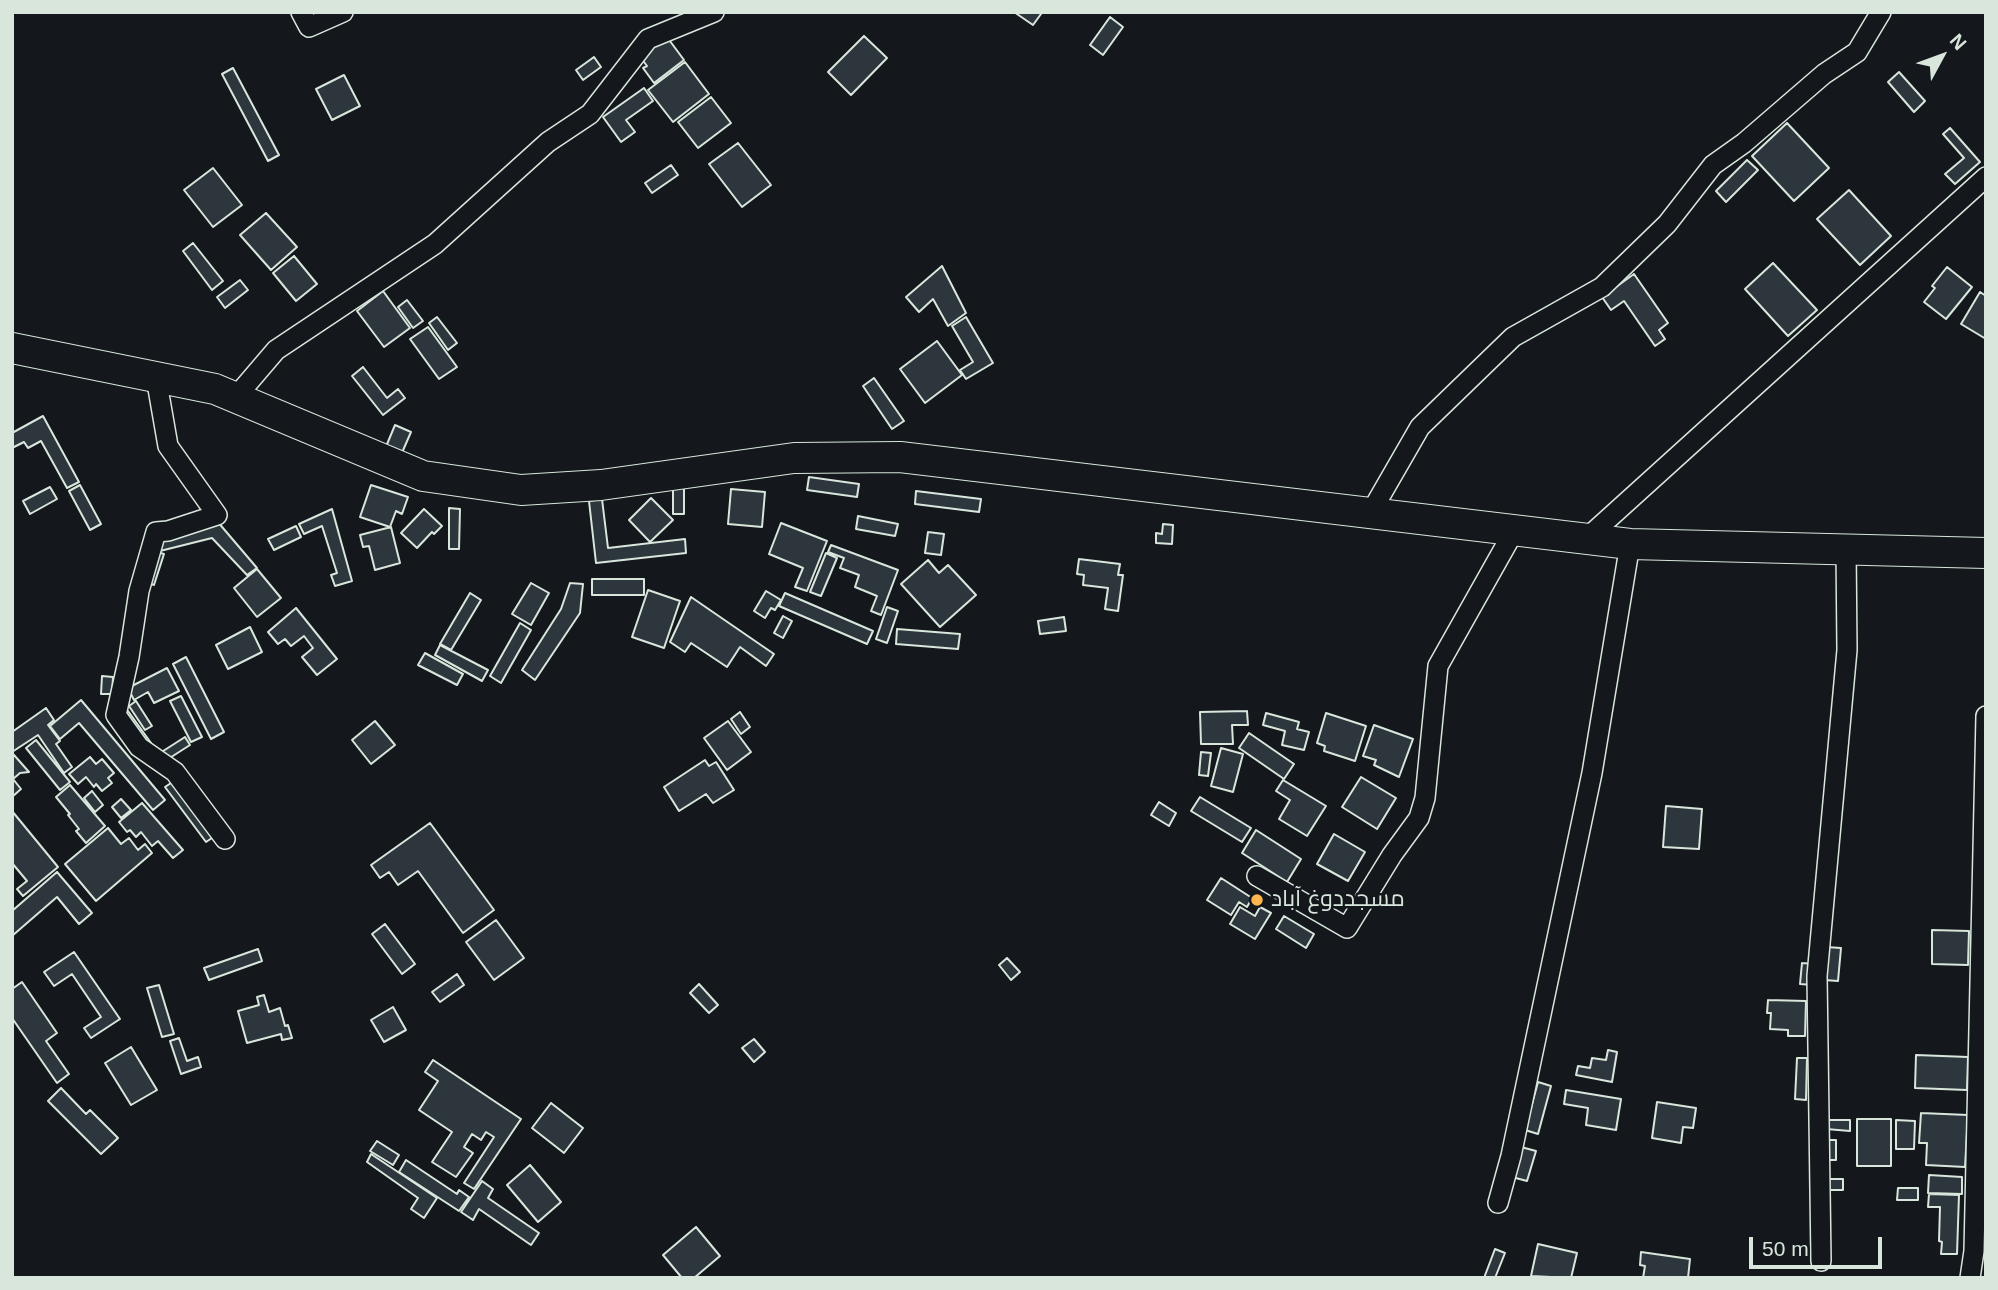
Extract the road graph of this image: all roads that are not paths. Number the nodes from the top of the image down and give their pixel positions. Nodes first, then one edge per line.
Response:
1 (301, 12) edge
2 (343, 12) edge
3 (714, 12) edge
4 (1881, 12) edge
5 (1986, 177) edge
6 (12, 348) edge
7 (156, 377) junction
8 (235, 398) junction
9 (1371, 512) junction
10 (1514, 531) junction
11 (1587, 538) junction
12 (1630, 544) junction
13 (1846, 548) junction
14 (1986, 553) edge
15 (1986, 716) edge
16 (225, 839) dead end
17 (1257, 876) dead end
18 (1498, 1203) dead end
19 (1821, 1261) dead end
20 (1970, 1278) edge

1 - 2 street
3 - 8 street
4 - 9 street
5 - 11 street
6 - 7 highway
7 - 8 highway
7 - 16 street
8 - 9 highway
9 - 10 highway
10 - 11 highway
10 - 17 street
11 - 12 highway
12 - 13 highway
12 - 18 street
13 - 14 highway
13 - 19 street
15 - 20 street

